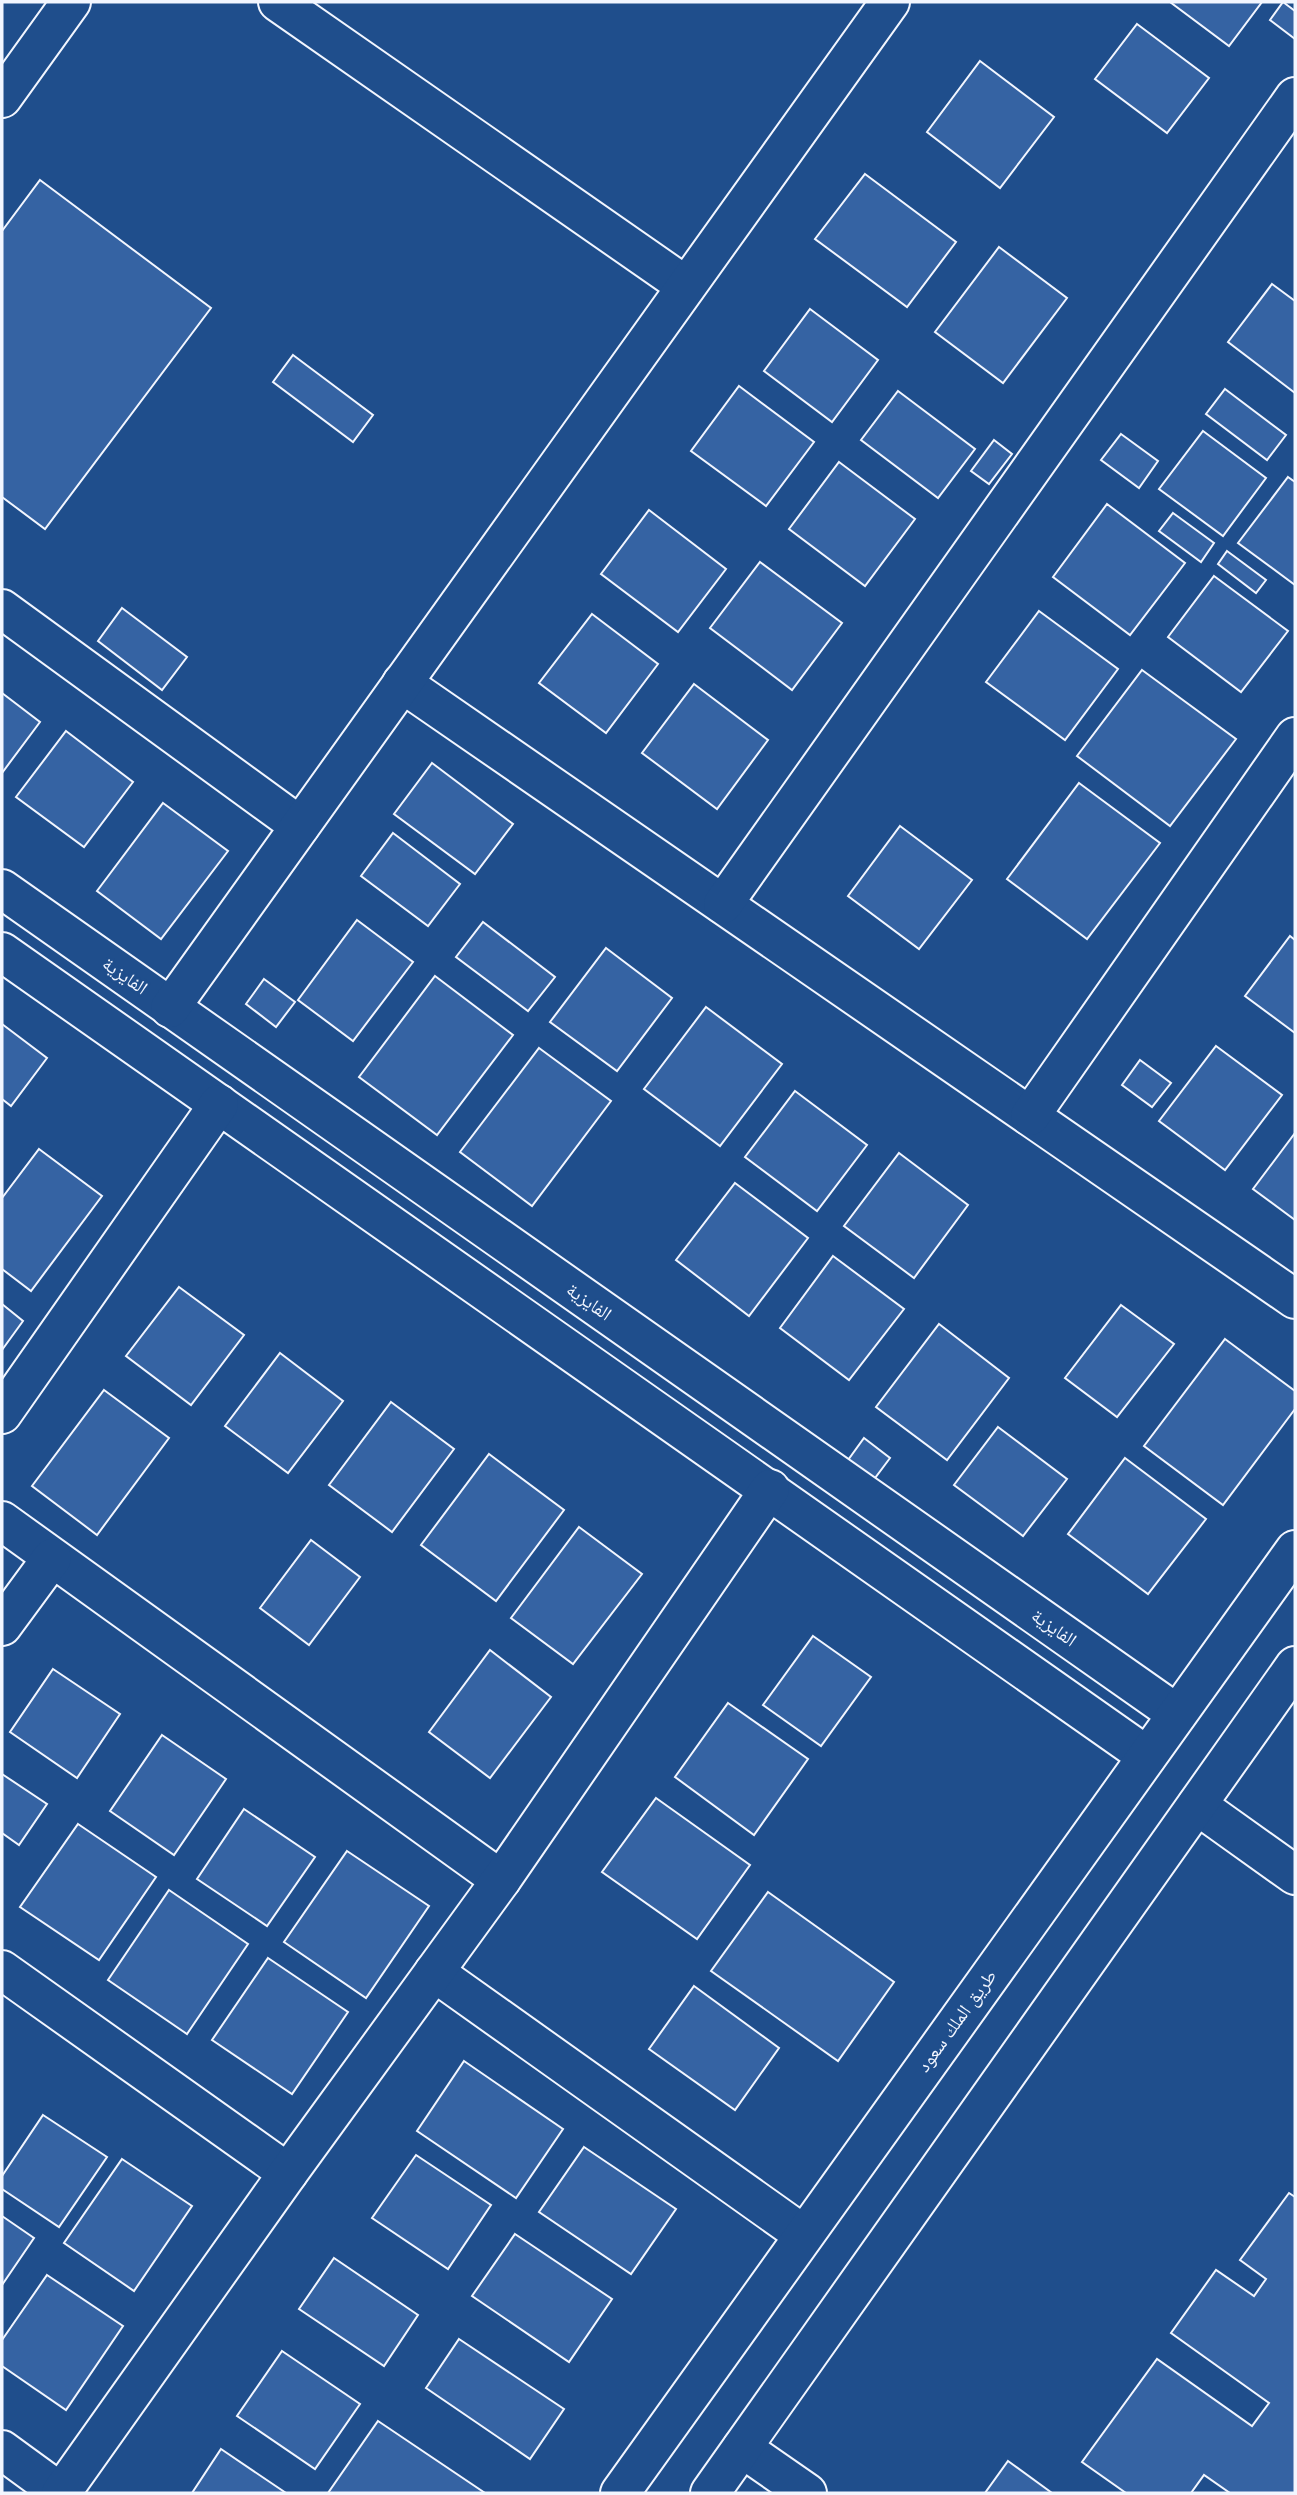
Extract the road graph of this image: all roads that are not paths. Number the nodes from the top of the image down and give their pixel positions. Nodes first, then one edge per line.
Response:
1 (71, 2) edge
2 (278, 2) edge
3 (890, 2) edge
4 (1295, 97) edge
5 (2, 98) edge
6 (687, 286) junction
7 (2, 609) edge
8 (402, 683) junction
9 (1295, 737) edge
10 (300, 826) junction
11 (2, 890) edge
12 (723, 904) junction
13 (2, 952) edge
14 (170, 1007) junction
15 (219, 1104) junction
16 (1030, 1116) junction
17 (1295, 1299) edge
18 (2, 1415) edge
19 (770, 1489) junction
20 (2, 1521) edge
21 (1295, 1550) edge
22 (52, 1558) junction
23 (2, 1626) edge
24 (1295, 1666) edge
25 (1177, 1714) junction
26 (1147, 1756) junction
27 (1197, 1805) junction
28 (1295, 1875) edge
29 (500, 1880) junction
30 (2, 1970) edge
31 (434, 1972) junction
32 (288, 2173) junction
33 (804, 2235) junction
34 (742, 2448) junction
35 (2, 2451) edge
36 (61, 2493) edge
37 (620, 2493) edge
38 (710, 2493) edge
39 (807, 2493) edge

1 - 5 street
2 - 6 street
3 - 6 street
4 - 12 street
6 - 8 street
7 - 10 street
8 - 10 street
8 - 12 street
9 - 16 street
10 - 14 street
11 - 14 street, الفايزية
12 - 16 street
13 - 15 street
14 - 25 street, الفايزية
15 - 18 street
15 - 19 street
16 - 17 street
19 - 26 street
19 - 29 street
20 - 22 street
21 - 25 street, طريق الملك سعود
22 - 23 street
22 - 29 street
24 - 27 street
25 - 26 street, طريق الملك سعود
26 - 33 street, طريق الملك سعود
27 - 28 street
27 - 34 street
29 - 31 street
30 - 32 street
31 - 32 street
31 - 33 street
32 - 36 street
33 - 37 street, طريق الملك سعود
34 - 38 street
34 - 39 street
35 - 36 street

